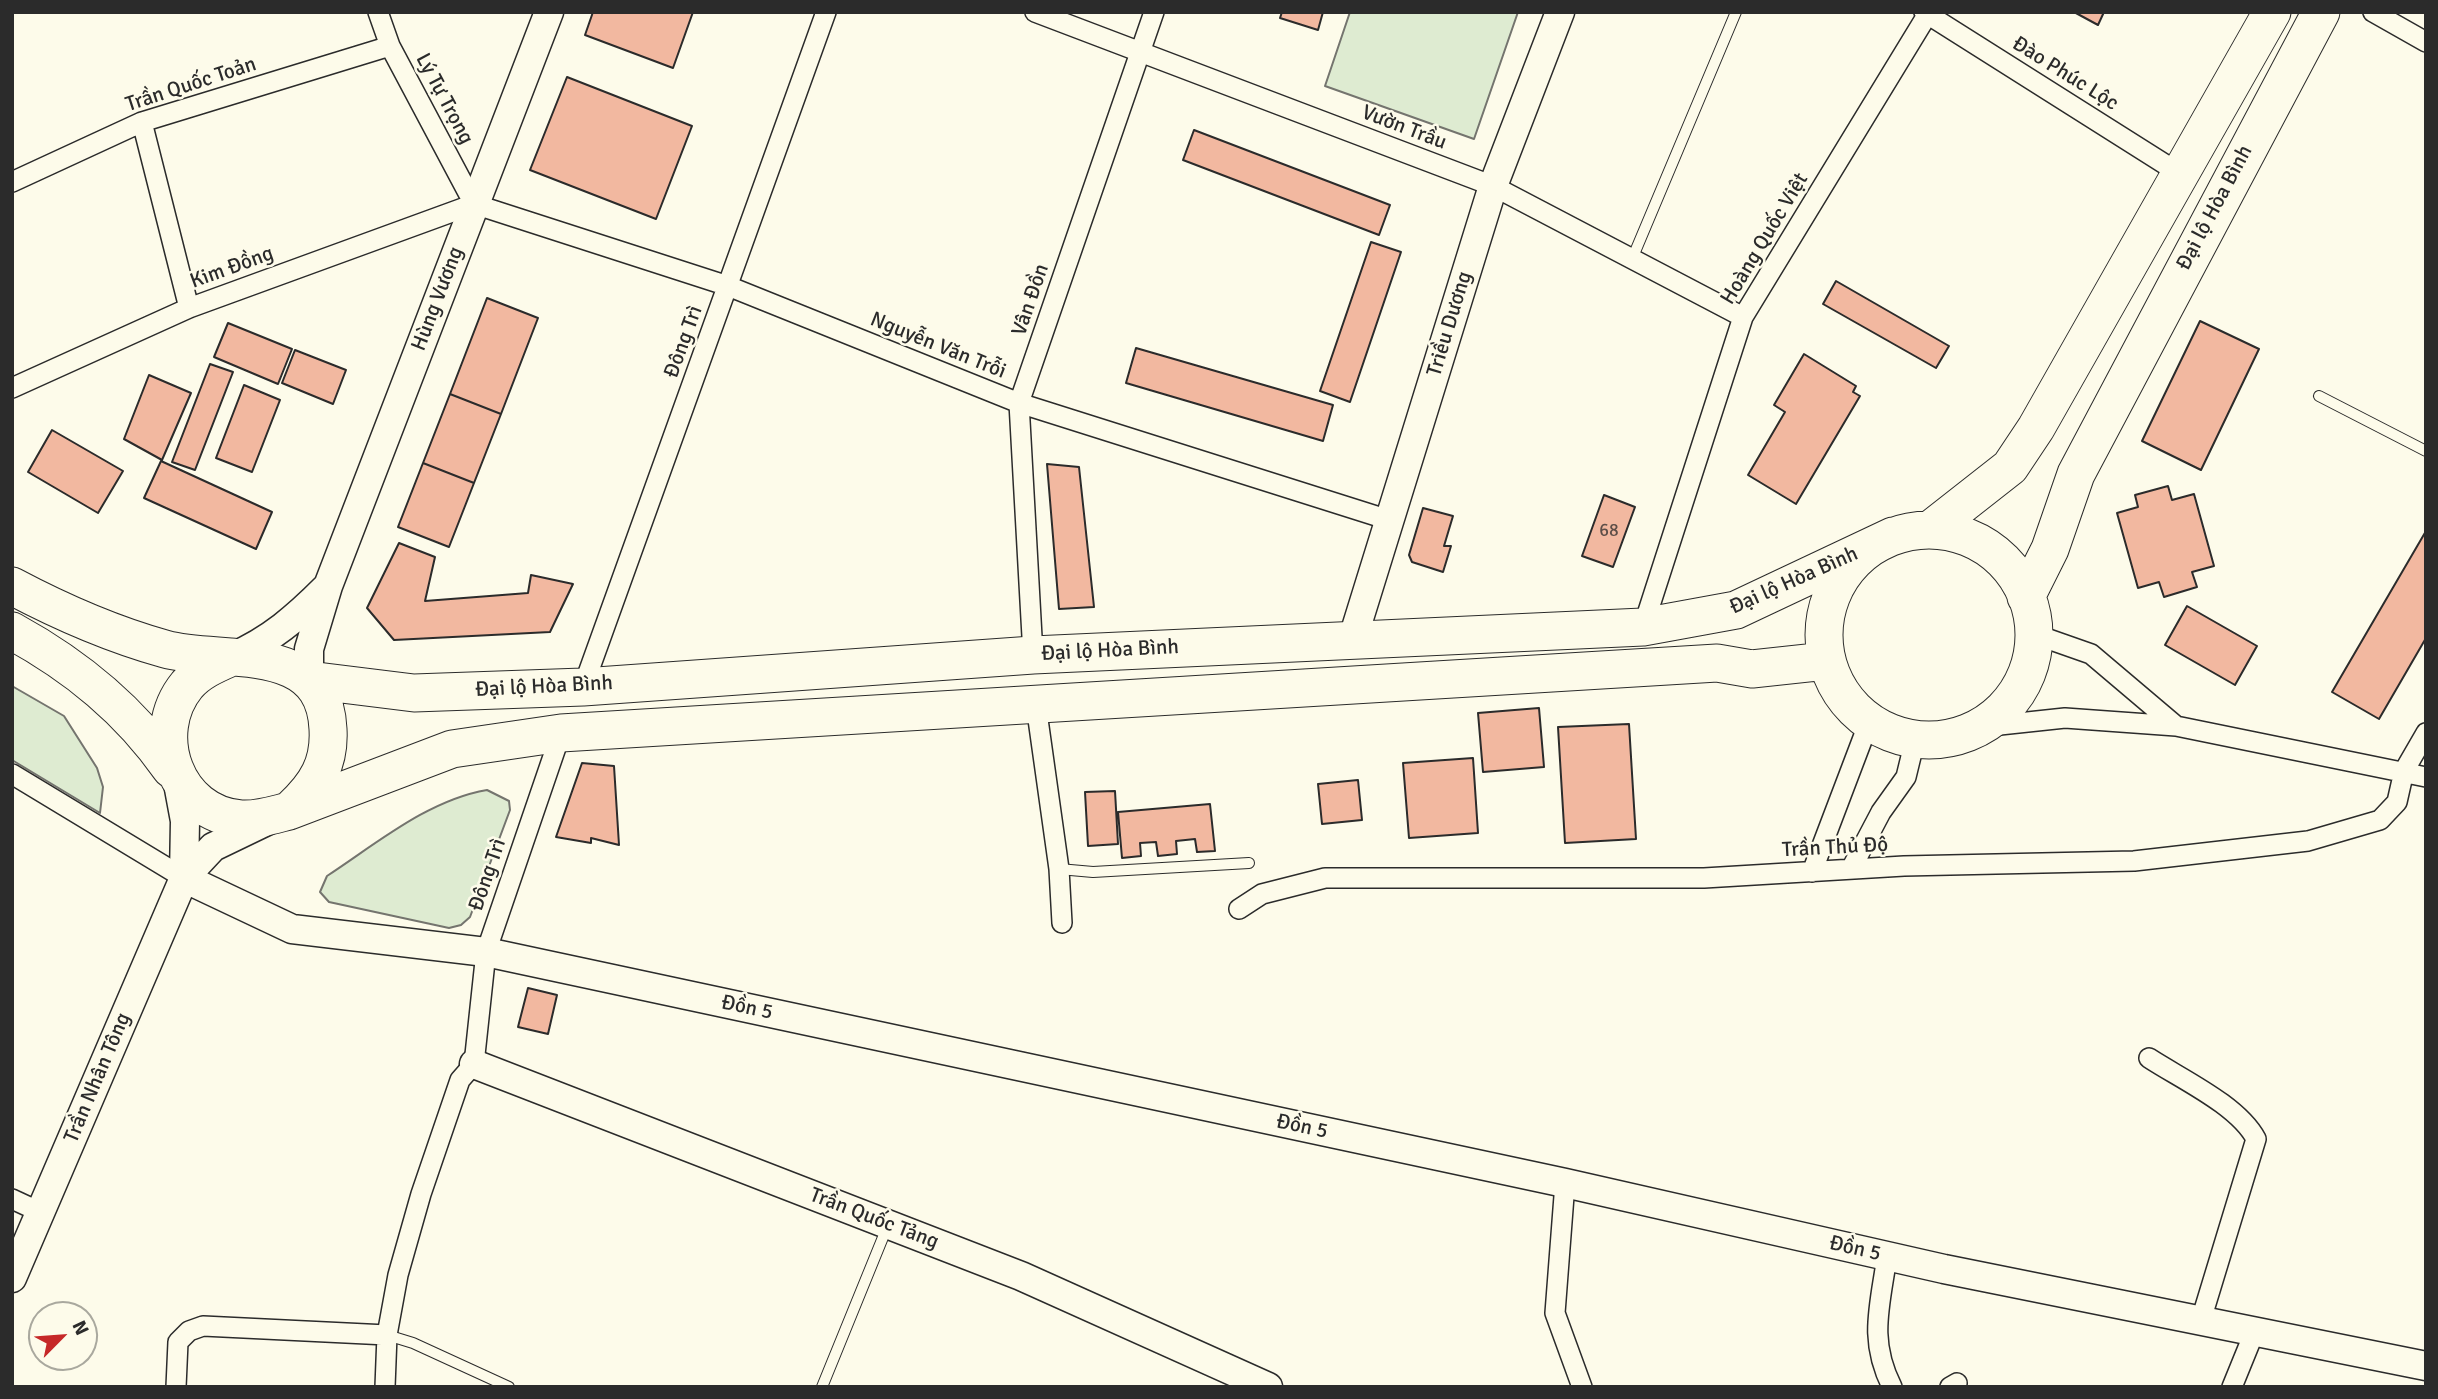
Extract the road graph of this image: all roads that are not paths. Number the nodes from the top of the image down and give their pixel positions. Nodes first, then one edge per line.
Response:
1 (378, 12) edge
2 (549, 12) edge
3 (826, 12) edge
4 (1035, 12) edge
5 (1154, 12) edge
6 (1560, 12) edge
7 (1736, 12) edge
8 (2272, 12) edge
9 (2321, 12) edge
10 (2373, 12) edge
11 (1927, 13) edge
12 (2426, 42) edge
13 (390, 46) junction
14 (1141, 51) junction
15 (142, 122) junction
16 (2182, 175) junction
17 (12, 182) edge
18 (1493, 187) junction
19 (2219, 199) junction
20 (474, 204) junction
21 (1632, 259) junction
22 (728, 286) junction
23 (189, 308) junction
24 (1743, 317) junction
25 (12, 388) edge
26 (2319, 396) dead end
27 (1019, 403) junction
28 (2426, 451) edge
29 (1389, 520) junction
30 (1931, 529) junction
31 (1893, 536) junction
32 (12, 586) edge
33 (328, 586) junction
34 (2026, 597) junction
35 (1643, 627) junction
36 (12, 631) edge
37 (2034, 634) junction
38 (1347, 641) junction
39 (1033, 655) junction
40 (232, 657) junction
41 (1826, 661) junction
42 (309, 680) junction
43 (583, 687) junction
44 (1344, 687) junction
45 (1036, 705) junction
46 (1869, 722) junction
47 (2176, 726) junction
48 (1981, 727) junction
49 (561, 733) junction
50 (2426, 733) edge
51 (1915, 740) junction
52 (2404, 771) junction
53 (12, 774) edge
54 (2426, 777) edge
55 (177, 778) junction
56 (289, 811) junction
57 (1249, 863) dead end
58 (1059, 869) junction
59 (1852, 869) junction
60 (1812, 872) junction
61 (184, 878) junction
62 (1239, 909) dead end
63 (1062, 923) dead end
64 (486, 952) junction
65 (2149, 1058) dead end
66 (474, 1064) junction
67 (1565, 1183) junction
68 (12, 1199) edge
69 (40, 1212) junction
70 (889, 1224) junction
71 (1886, 1256) junction
72 (12, 1278) edge
73 (2201, 1320) junction
74 (2254, 1333) junction
75 (387, 1335) junction
76 (2426, 1366) edge
77 (176, 1387) edge
78 (385, 1387) edge
79 (509, 1387) edge
80 (821, 1387) edge
81 (1268, 1387) edge
82 (1582, 1387) edge
83 (1892, 1387) edge
84 (2232, 1387) edge

1 - 13 street, Lý Tự Trọng
2 - 20 street, Hùng Vương
3 - 22 street, Đông Trì
4 - 14 street, Vườn Trầu
5 - 14 street, Vân Đồn
6 - 18 street, Triều Dương
7 - 21 lane
8 - 16 highway, Đại lộ Hòa Bình
9 - 19 highway, Đại lộ Hòa Bình
10 - 12 street
11 - 16 street, Đào Phúc Lộc
11 - 24 street, Hoàng Quốc Việt
13 - 15 street, Trần Quốc Toản
13 - 20 street, Lý Tự Trọng
14 - 18 street, Vườn Trầu
14 - 27 street, Vân Đồn
15 - 17 street, Trần Quốc Toản
15 - 23 street
16 - 19 highway
16 - 30 highway, Đại lộ Hòa Bình
18 - 21 street, Vườn Trầu
18 - 29 street, Triều Dương
19 - 34 highway, Đại lộ Hòa Bình
20 - 22 street, Nguyễn Văn Trỗi
20 - 23 street, Kim Đồng
20 - 33 street, Hùng Vương
21 - 24 street, Vườn Trầu
22 - 27 street, Nguyễn Văn Trỗi
22 - 43 street, Đông Trì
23 - 25 street, Kim Đồng
24 - 35 street, Hoàng Quốc Việt
26 - 28 lane
27 - 29 street, Nguyễn Văn Trỗi
27 - 39 street, Vân Đồn
29 - 38 street, Triều Dương
30 - 31 highway
30 - 34 highway
31 - 35 highway, Đại lộ Hòa Bình
31 - 41 highway
32 - 40 highway
33 - 40 street
33 - 42 street, Hùng Vương
34 - 37 highway
35 - 38 highway, Đại lộ Hòa Bình
36 - 55 highway
37 - 47 street
37 - 48 highway
38 - 39 highway, Đại lộ Hòa Bình
38 - 44 highway
39 - 43 highway, Đại lộ Hòa Bình
39 - 45 highway
40 - 42 highway
40 - 55 highway
41 - 44 highway
41 - 46 highway
42 - 43 highway, Đại lộ Hòa Bình
42 - 56 highway
43 - 49 highway
44 - 45 highway
45 - 49 highway
45 - 58 street
46 - 51 highway
46 - 60 street
47 - 48 street
47 - 52 street
48 - 51 highway
49 - 56 highway
49 - 64 street, Đông Trì
50 - 52 street, Trần Thủ Độ
51 - 59 street
52 - 54 street
52 - 59 street, Trần Thủ Độ
53 - 61 street
55 - 56 highway
55 - 61 street
56 - 61 street
57 - 58 lane
58 - 63 street
59 - 60 street, Trần Thủ Độ
60 - 62 street, Trần Thủ Độ
61 - 64 street, Đồn 5
61 - 69 street, Trần Nhân Tông
64 - 66 street, Đông Trì
64 - 67 street, Đồn 5
65 - 73 street
66 - 70 street, Trần Quốc Tảng
66 - 75 street
67 - 71 street, Đồn 5
67 - 82 street
68 - 69 street
69 - 72 street, Trần Nhân Tông
70 - 80 lane
70 - 81 street, Trần Quốc Tảng
71 - 73 street, Đồn 5
71 - 83 street
73 - 74 street, Đồn 5
74 - 76 street, Đồn 5
74 - 84 street
75 - 77 street
75 - 78 street
75 - 79 lane

